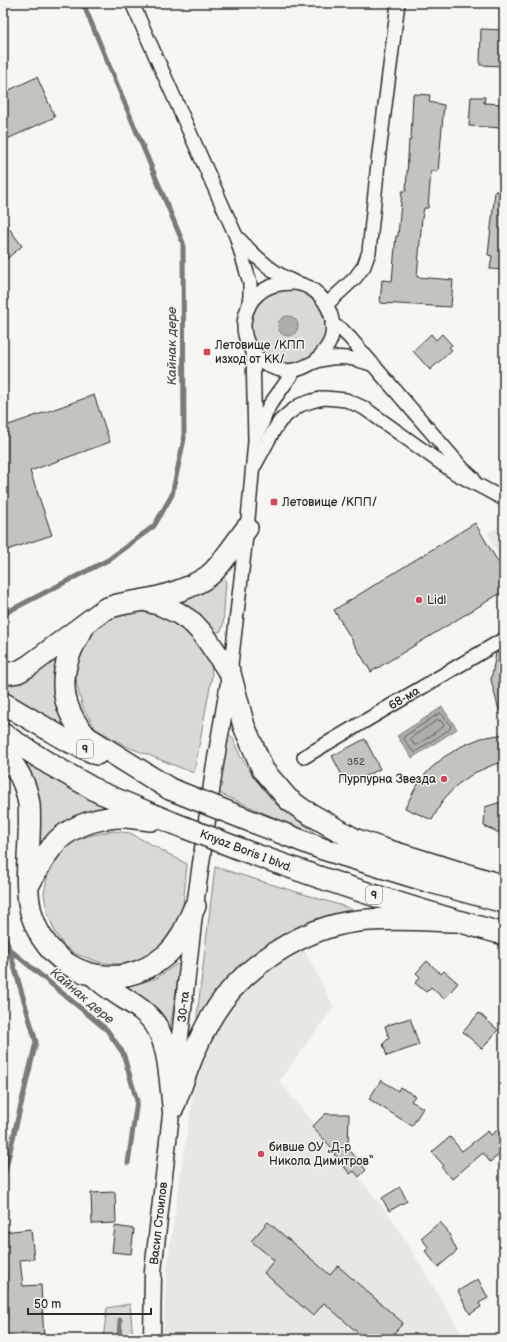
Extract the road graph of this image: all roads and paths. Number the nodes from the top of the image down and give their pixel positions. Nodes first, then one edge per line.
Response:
1 (132, 3) edge
2 (398, 3) edge
3 (236, 236) junction
4 (295, 282) junction
5 (327, 304) junction
6 (248, 308) junction
7 (332, 325) junction
8 (253, 353) junction
9 (315, 362) junction
10 (374, 364) junction
11 (295, 370) junction
12 (255, 441) junction
13 (252, 470) junction
14 (488, 490) junction
15 (504, 499) edge
16 (247, 528) junction
17 (144, 600) junction
18 (85, 624) junction
19 (504, 639) edge
20 (3, 674) edge
21 (230, 674) junction
22 (3, 703) edge
23 (3, 734) edge
24 (3, 752) edge
25 (304, 757) dead end
26 (170, 789) junction
27 (173, 823) junction
28 (28, 886) junction
29 (504, 886) edge
30 (504, 902) edge
31 (195, 906) junction
32 (456, 921) junction
33 (504, 934) edge
34 (93, 975) junction
35 (173, 1108) junction
36 (152, 1339) edge

1 - 3 street
2 - 5 street
3 - 4 street
3 - 6 street
4 - 5 street
4 - 6 street
5 - 7 street
6 - 8 street
7 - 9 street
7 - 10 street
8 - 11 street
8 - 12 street
9 - 10 street
9 - 11 street
10 - 14 street
11 - 12 street
12 - 13 street
13 - 14 street
13 - 16 street
14 - 15 street
16 - 17 highway
16 - 21 street
17 - 18 highway
17 - 21 highway
18 - 20 highway
18 - 26 highway
19 - 25 street, 68-ма
21 - 29 highway
21 - 31 street, 30-та
22 - 26 highway, 9
23 - 27 highway, Knyaz Boris I blvd. / 9
24 - 28 highway
26 - 30 highway, 9, bridge
27 - 28 highway
27 - 32 highway, Knyaz Boris I blvd. / 9, bridge
28 - 34 highway
31 - 34 highway
31 - 35 street, 30-та
32 - 33 highway, Knyaz Boris I blvd. / 9
32 - 35 highway
34 - 35 highway
35 - 36 street, Васил Стоилов

